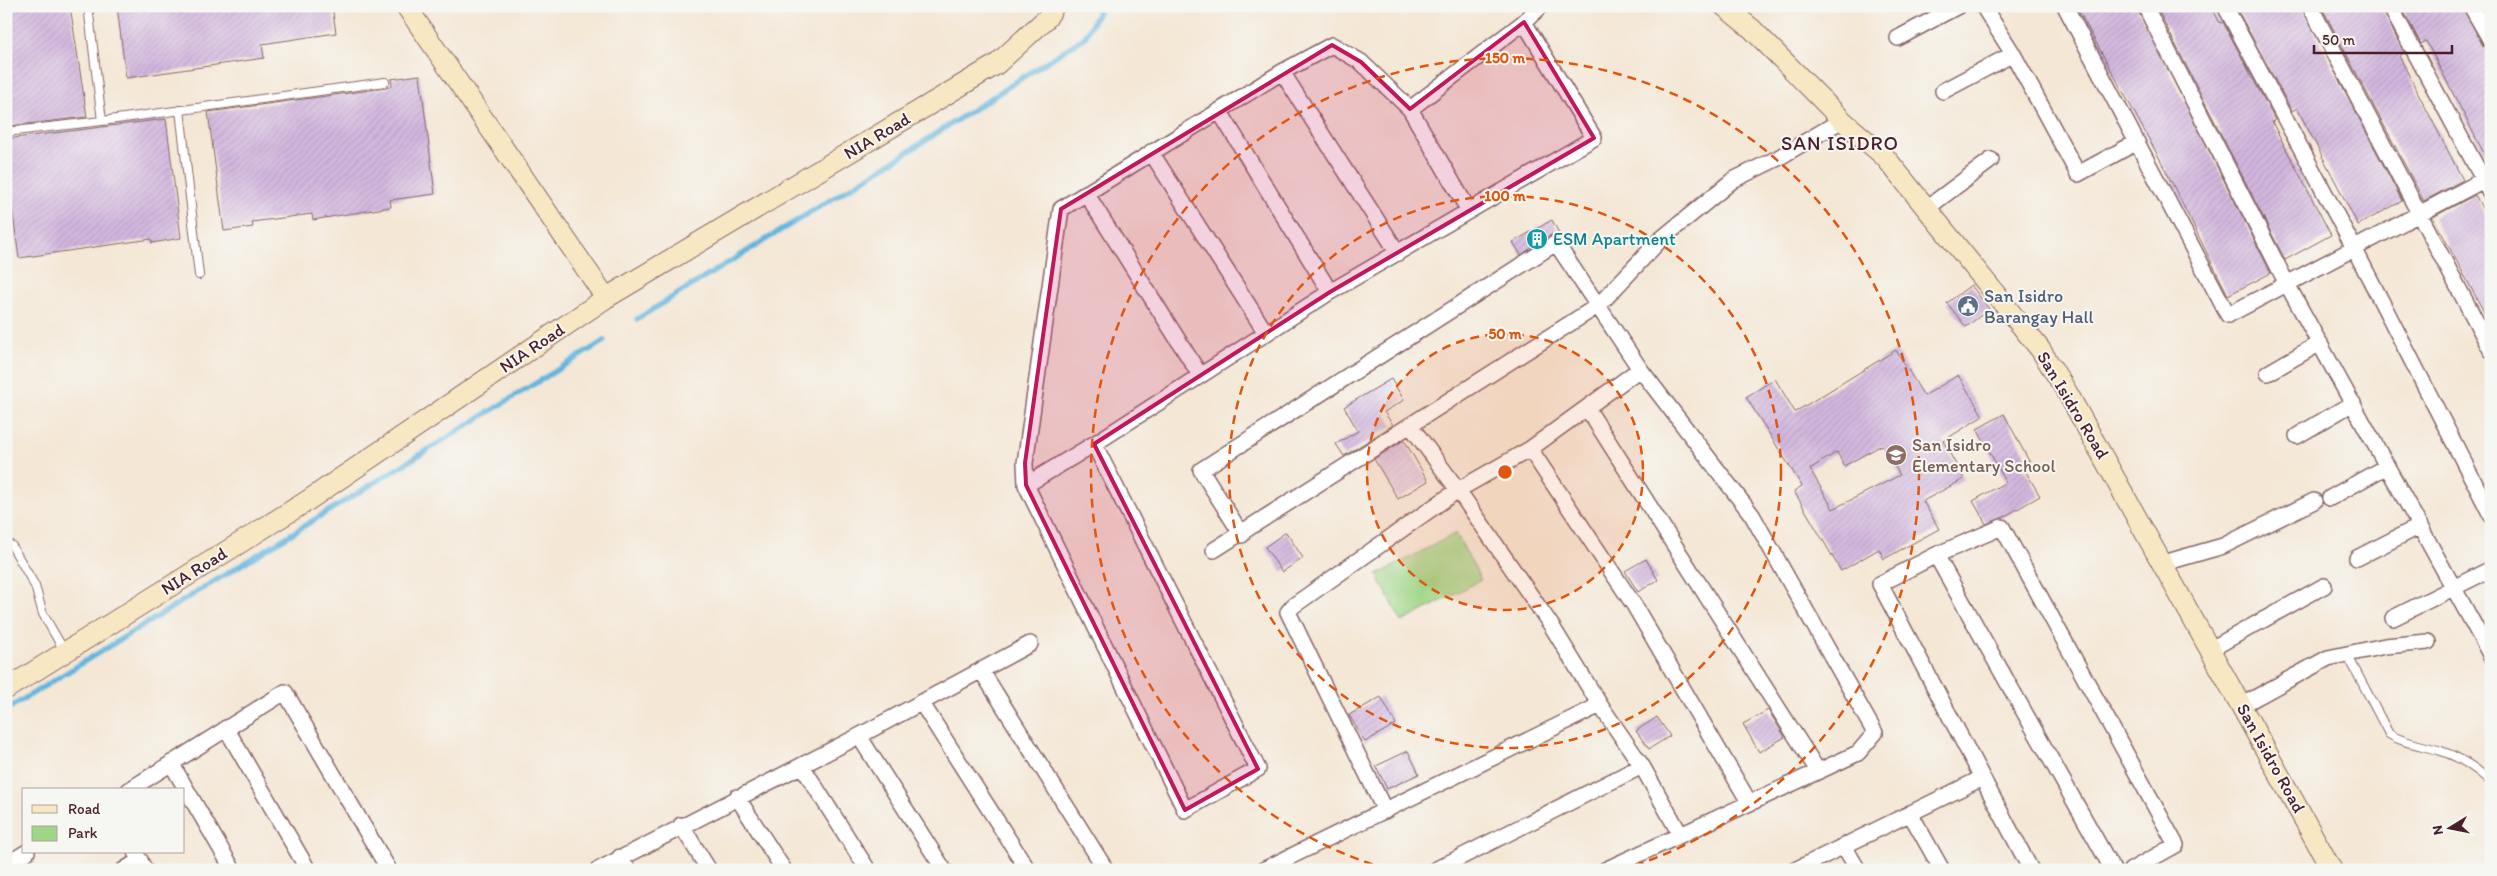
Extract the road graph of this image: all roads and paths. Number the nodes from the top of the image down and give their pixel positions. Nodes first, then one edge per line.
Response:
1 (88, 6) edge
2 (406, 6) edge
3 (1054, 6) edge
4 (1541, 6) edge
5 (1724, 6) edge
6 (1958, 6) edge
7 (1983, 6) edge
8 (2065, 6) edge
9 (2145, 6) edge
10 (2225, 6) edge
11 (2310, 6) edge
12 (2390, 6) edge
13 (2471, 6) edge
14 (1524, 22) junction
15 (1898, 38) dead end
16 (2491, 41) edge
17 (2013, 54) junction
18 (1282, 72) junction
19 (385, 82) dead end
20 (1942, 91) dead end
21 (1410, 109) junction
22 (180, 110) junction
23 (1220, 112) junction
24 (1842, 120) junction
25 (102, 122) junction
26 (6, 132) edge
27 (2137, 142) junction
28 (1151, 152) junction
29 (1991, 160) dead end
30 (2487, 178) edge
31 (1086, 193) junction
32 (2491, 194) edge
33 (1927, 208) junction
34 (1469, 211) junction
35 (2418, 214) junction
36 (2354, 248) junction
37 (1398, 253) junction
38 (200, 275) dead end
39 (2287, 284) junction
40 (1330, 292) junction
41 (606, 298) junction
42 (1599, 305) junction
43 (1266, 333) junction
44 (2320, 344) junction
45 (2491, 350) edge
46 (1640, 369) junction
47 (2268, 373) dead end
48 (1200, 375) junction
49 (2352, 403) junction
50 (1587, 408) junction
51 (1410, 426) junction
52 (2297, 436) dead end
53 (1094, 444) junction
54 (1530, 449) junction
55 (2387, 466) junction
56 (1026, 485) junction
57 (1458, 490) junction
58 (2330, 498) dead end
59 (2314, 501) dead end
60 (2491, 515) edge
61 (2420, 526) junction
62 (1242, 534) junction
63 (6, 542) edge
64 (1214, 550) dead end
65 (1936, 555) junction
66 (2357, 558) dead end
67 (2164, 564) junction
68 (2491, 569) edge
69 (2324, 586) dead end
70 (2453, 588) junction
71 (2394, 618) dead end
72 (2428, 642) dead end
73 (1030, 644) dead end
74 (2211, 649) junction
75 (65, 652) junction
76 (2347, 654) junction
77 (2491, 656) edge
78 (981, 670) junction
79 (6, 688) edge
80 (921, 702) junction
81 (1600, 705) junction
82 (2242, 705) junction
83 (226, 728) junction
84 (859, 736) junction
85 (171, 763) junction
86 (802, 766) junction
87 (1642, 766) junction
88 (1818, 771) junction
89 (1982, 778) junction
90 (2491, 782) edge
91 (132, 788) edge
92 (737, 797) junction
93 (1749, 802) junction
94 (1385, 811) junction
95 (1910, 813) junction
96 (681, 826) junction
97 (1680, 834) junction
98 (1844, 846) junction
99 (24, 854) edge
100 (620, 856) junction
101 (140, 861) edge
102 (6, 864) edge
103 (124, 870) edge
104 (233, 870) edge
105 (308, 870) edge
106 (389, 870) edge
107 (598, 870) edge
108 (628, 870) edge
109 (709, 870) edge
110 (784, 870) edge
111 (868, 870) edge
112 (944, 870) edge
113 (1028, 870) edge
114 (1106, 870) edge
115 (1263, 870) edge
116 (1434, 870) edge
117 (1605, 870) edge
118 (1795, 870) edge
119 (1858, 870) edge
120 (1942, 870) edge
121 (2031, 870) edge
122 (2113, 870) edge
123 (2131, 870) edge
124 (2332, 870) edge

1 - 25 lane
2 - 41 street
3 - 41 street, NIA Road
4 - 14 street
5 - 24 street, San Isidro Road
6 - 15 street
7 - 17 street
8 - 27 street
9 - 39 street
10 - 36 street
11 - 35 street
12 - 30 street
13 - 16 street
14 - 21 street
14 - 34 street
17 - 20 street
17 - 27 street
18 - 21 street
18 - 23 street
18 - 37 street
19 - 22 lane
21 - 34 street
22 - 25 lane
22 - 38 lane
23 - 28 street
23 - 40 street
24 - 33 street, San Isidro Road
24 - 42 street
25 - 26 lane
27 - 39 street
28 - 31 street
28 - 43 street
29 - 33 street
30 - 32 street
30 - 35 street
31 - 48 street
31 - 56 street
33 - 67 street, San Isidro Road
34 - 37 street
35 - 36 street
35 - 45 street
36 - 39 street
36 - 60 street
37 - 40 street
39 - 44 street
40 - 43 street
41 - 75 street, NIA Road
42 - 46 street
42 - 51 street
42 - 62 street
43 - 48 street
44 - 47 street
44 - 49 street
46 - 50 street
46 - 88 street
48 - 53 street
49 - 52 street
49 - 55 street
50 - 54 street
50 - 88 street
51 - 57 street
51 - 62 street
53 - 56 street
53 - 56 street
54 - 57 street
54 - 93 street
55 - 58 street
55 - 61 street
57 - 81 street
57 - 94 street
59 - 67 street
61 - 66 street
61 - 70 street
62 - 64 street
63 - 75 lane
65 - 89 street
65 - 122 street
65 - 123 street
67 - 74 street, San Isidro Road
68 - 70 street
69 - 74 street
70 - 71 street
70 - 77 street
72 - 76 street
73 - 78 street
74 - 82 street, San Isidro Road
75 - 79 street, NIA Road
76 - 82 street
76 - 90 lane
78 - 80 street
78 - 114 street
80 - 84 street
80 - 113 street
81 - 87 street
81 - 94 street
82 - 124 street, San Isidro Road
83 - 85 street
83 - 105 street
83 - 106 street
84 - 86 street
84 - 112 street
85 - 91 street
85 - 104 street
86 - 92 street
86 - 111 street
87 - 97 street
87 - 116 street
88 - 93 street
89 - 95 street
89 - 121 street
92 - 96 street
92 - 110 street
93 - 97 street
94 - 115 street
95 - 98 street
95 - 120 street
96 - 100 street
96 - 109 street
97 - 117 street
98 - 118 street
98 - 119 street
99 - 102 street
100 - 107 street
100 - 108 street
101 - 103 street

